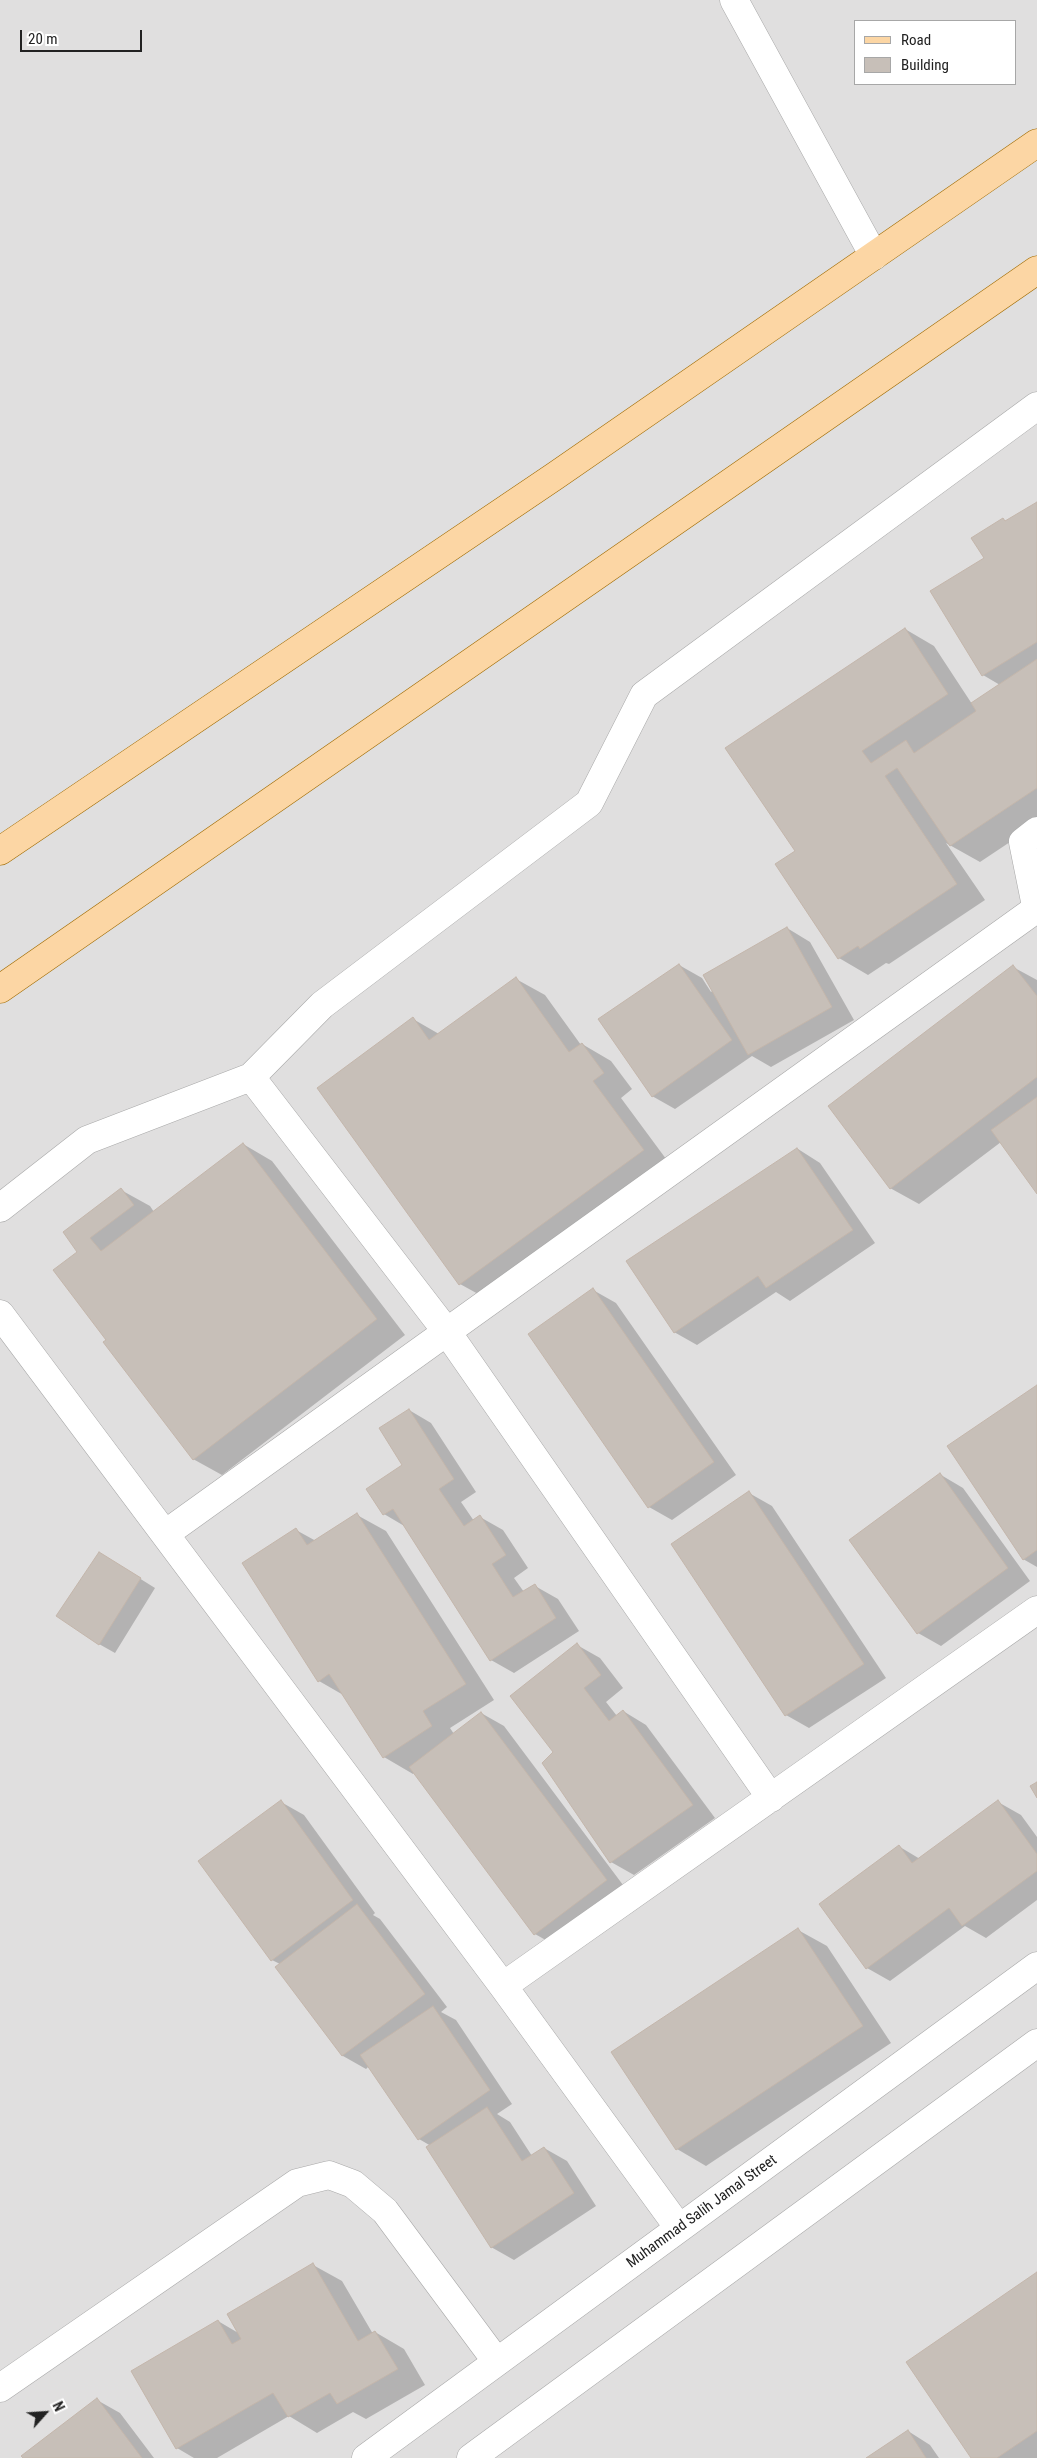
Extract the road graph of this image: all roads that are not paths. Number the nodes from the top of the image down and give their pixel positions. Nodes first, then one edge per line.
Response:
1 (734, 0) edge
2 (1037, 144) edge
3 (874, 256) junction
4 (1037, 270) edge
5 (1037, 406) edge
6 (1037, 831) edge
7 (0, 851) edge
8 (1036, 910) edge
9 (0, 989) edge
10 (251, 1077) junction
11 (0, 1208) edge
12 (0, 1314) edge
13 (447, 1332) junction
14 (165, 1534) junction
15 (1037, 1610) edge
16 (771, 1798) junction
17 (1037, 1966) edge
18 (503, 1986) junction
19 (1037, 2043) edge
20 (679, 2228) junction
21 (497, 2362) junction
22 (0, 2388) edge
23 (366, 2458) edge
24 (471, 2458) edge

1 - 3 street
2 - 3 main road
3 - 7 main road
4 - 9 main road
5 - 10 street
6 - 8 street
8 - 13 street
10 - 11 street
10 - 13 street
12 - 14 street
13 - 14 street
13 - 16 street
14 - 18 street
15 - 16 street
16 - 18 street
17 - 20 street, Muhammad Salih Jamal Street
18 - 20 street
19 - 24 street
20 - 21 street, Muhammad Salih Jamal Street
21 - 22 street
21 - 23 street, Muhammad Salih Jamal Street

